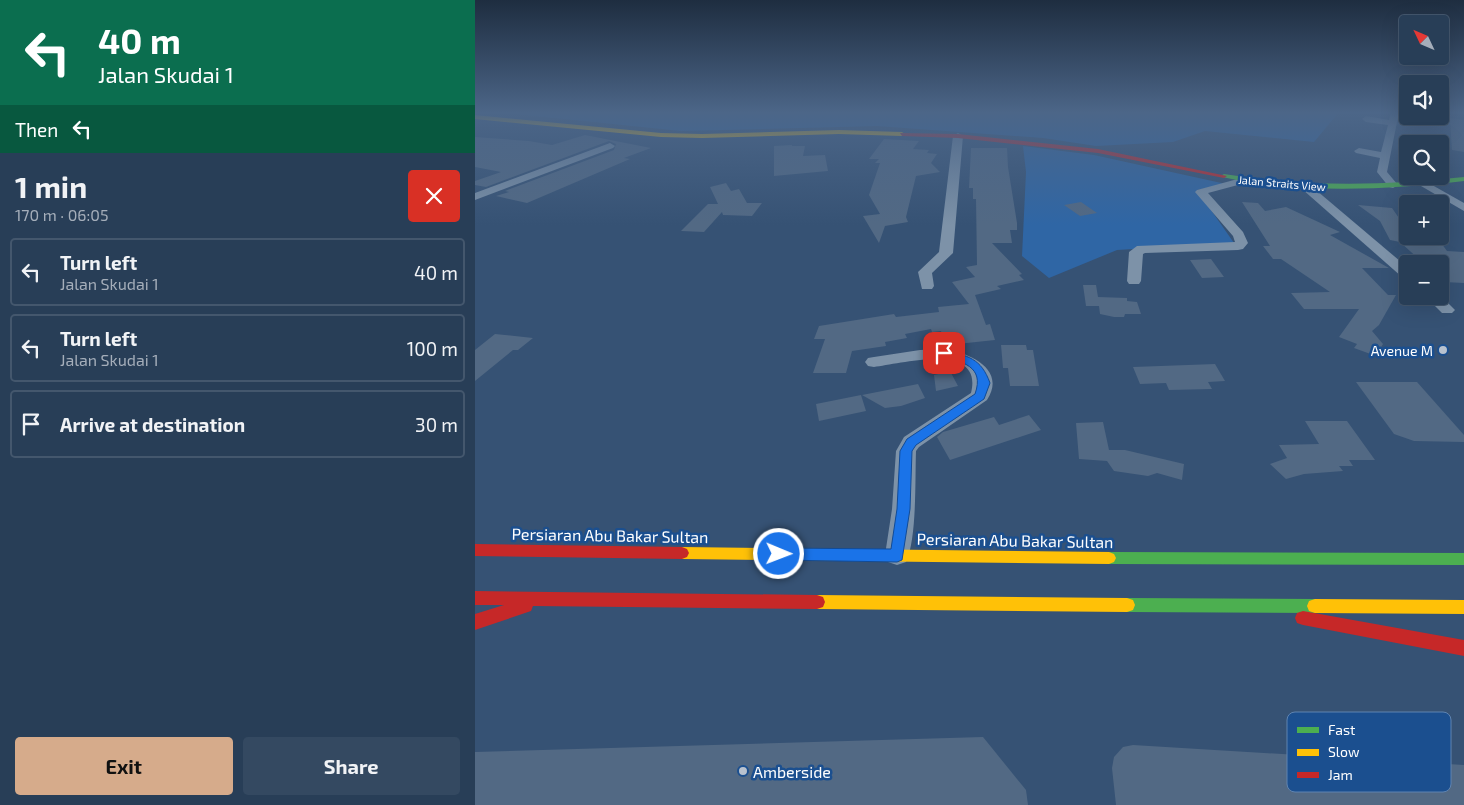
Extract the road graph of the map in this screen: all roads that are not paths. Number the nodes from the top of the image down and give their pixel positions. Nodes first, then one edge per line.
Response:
1 (600, 150) edge
2 (957, 150) edge
3 (1085, 150) edge
4 (1386, 150) edge
5 (1359, 151) dead end
6 (1385, 156) junction
7 (1464, 179) edge
8 (1245, 180) junction
9 (1449, 181) edge
10 (1393, 185) junction
11 (1399, 185) edge
12 (1427, 185) edge
13 (1290, 186) junction
14 (1306, 187) junction
15 (1212, 190) junction
16 (475, 196) edge
17 (1464, 208) edge
18 (1399, 267) edge
19 (1134, 281) dead end
20 (927, 286) dead end
21 (1442, 305) edge
22 (1447, 310) dead end
23 (875, 362) dead end
24 (475, 550) edge
25 (897, 555) junction
26 (1464, 560) edge
27 (475, 598) edge
28 (548, 599) junction
29 (1229, 605) junction
30 (1464, 607) edge
31 (475, 622) edge
32 (1464, 648) edge

1 - 16 street
2 - 20 street
3 - 8 main road, Jalan Straits View
4 - 6 street
5 - 6 street
6 - 10 street
7 - 9 main road, Jalan Straits View
8 - 13 main road, Jalan Straits View
8 - 15 street
10 - 11 main road, Jalan Straits View
10 - 14 main road, Jalan Straits View
12 - 17 street
13 - 14 main road, Jalan Straits View
13 - 15 main road
14 - 18 street
15 - 19 street
21 - 22 street
23 - 25 street
24 - 25 main road, Persiaran Abu Bakar Sultan
25 - 26 main road, Persiaran Abu Bakar Sultan
27 - 28 main road
28 - 29 main road
28 - 31 main road
29 - 30 main road
29 - 32 main road

